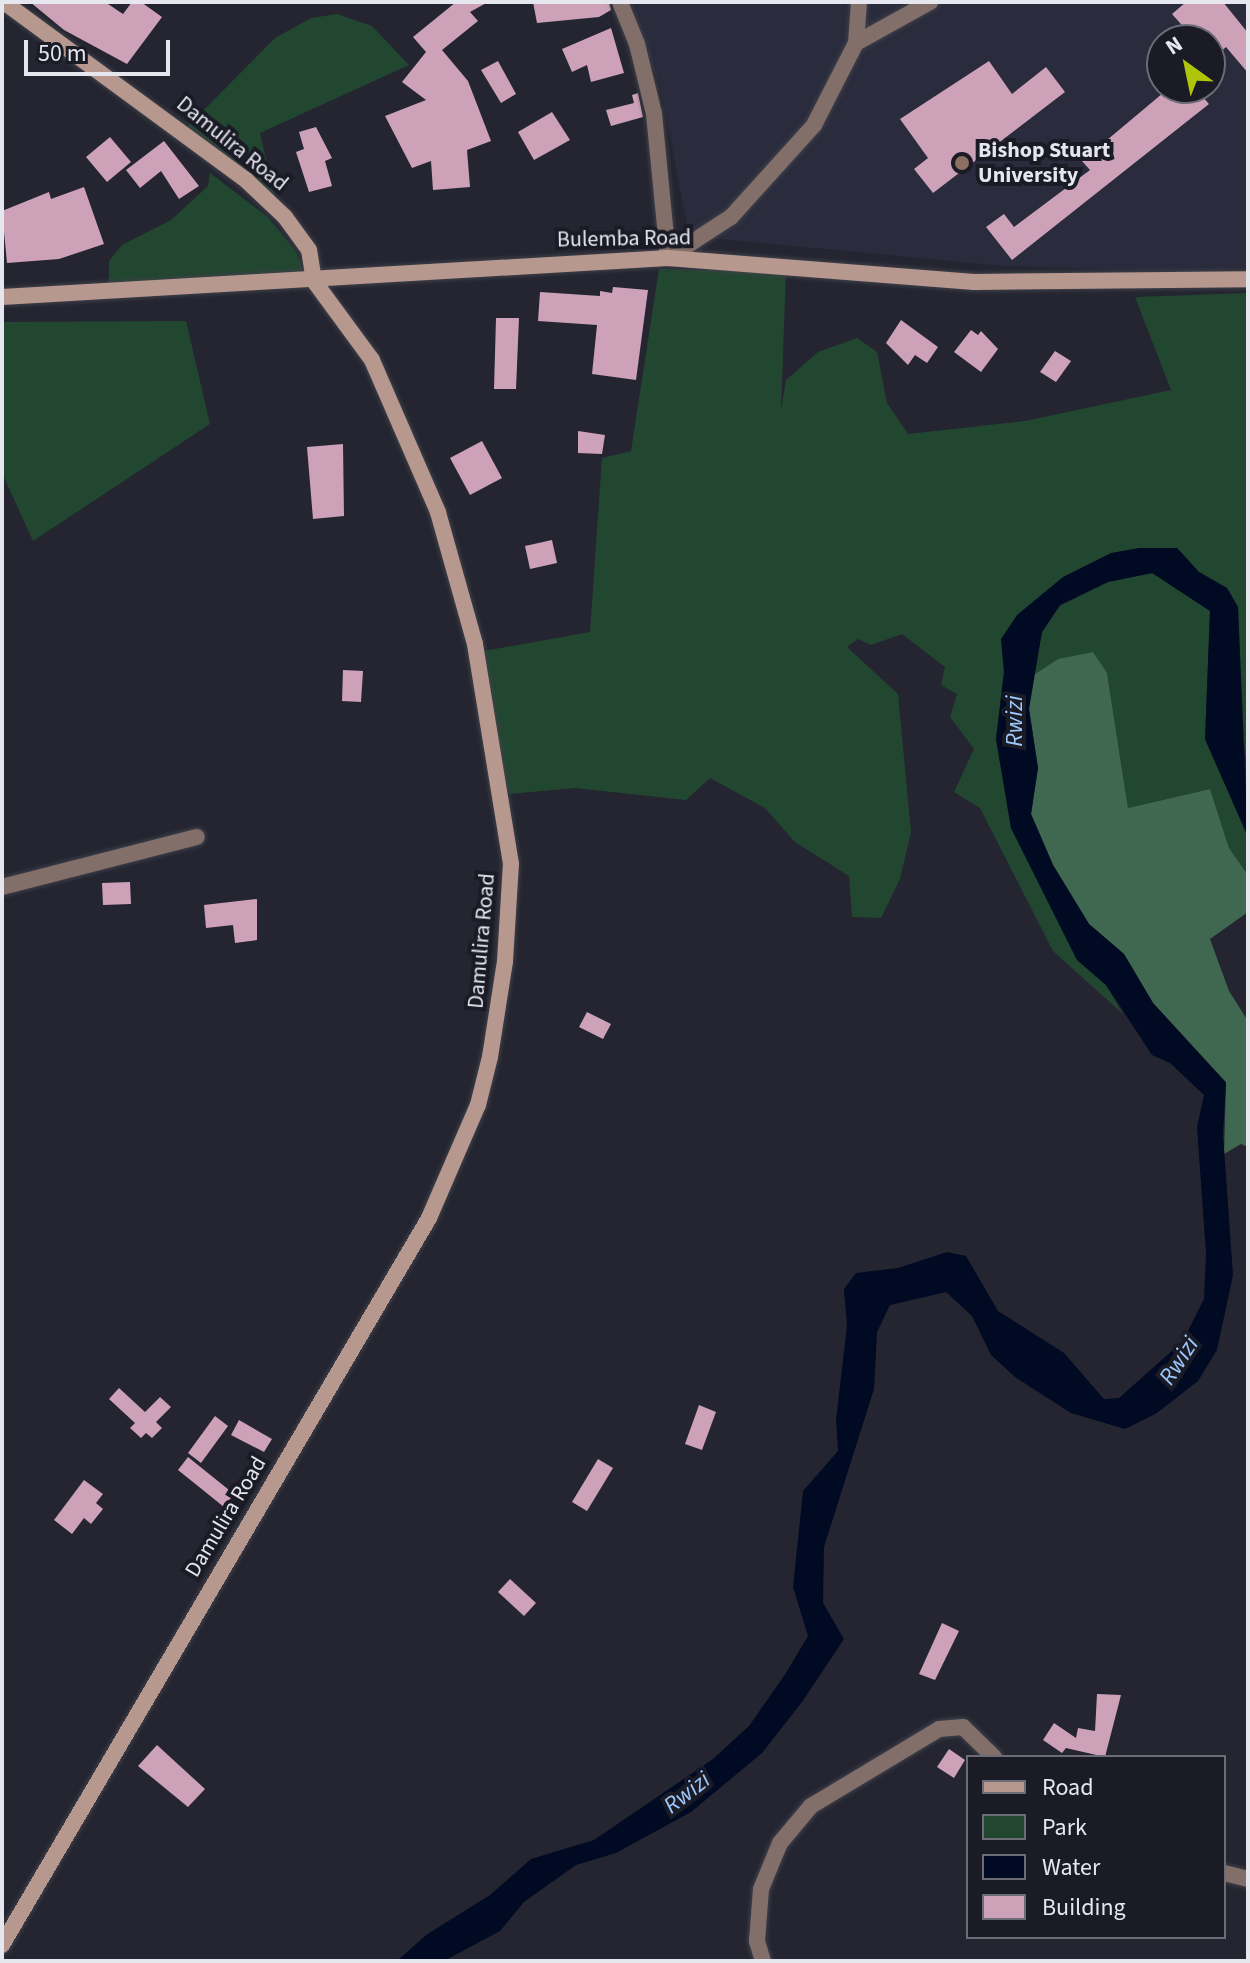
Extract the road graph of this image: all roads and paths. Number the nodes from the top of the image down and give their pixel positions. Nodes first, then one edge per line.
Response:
1 (4, 2) edge
2 (620, 2) edge
3 (859, 2) edge
4 (930, 2) edge
5 (856, 43) junction
6 (668, 258) junction
7 (1248, 279) edge
8 (314, 281) junction
9 (2, 297) edge
10 (197, 837) dead end
11 (2, 887) edge
12 (992, 1755) edge
13 (1226, 1874) edge
14 (1248, 1879) edge
15 (2, 1945) edge
16 (763, 1961) edge

1 - 8 street, Damulira Road
2 - 6 street
3 - 5 street
4 - 5 street
5 - 6 street
6 - 7 street, Bulemba Road
6 - 8 street, Bulemba Road
8 - 9 street, Bulemba Road
8 - 15 street, Damulira Road
10 - 11 street
12 - 16 street
13 - 14 street

